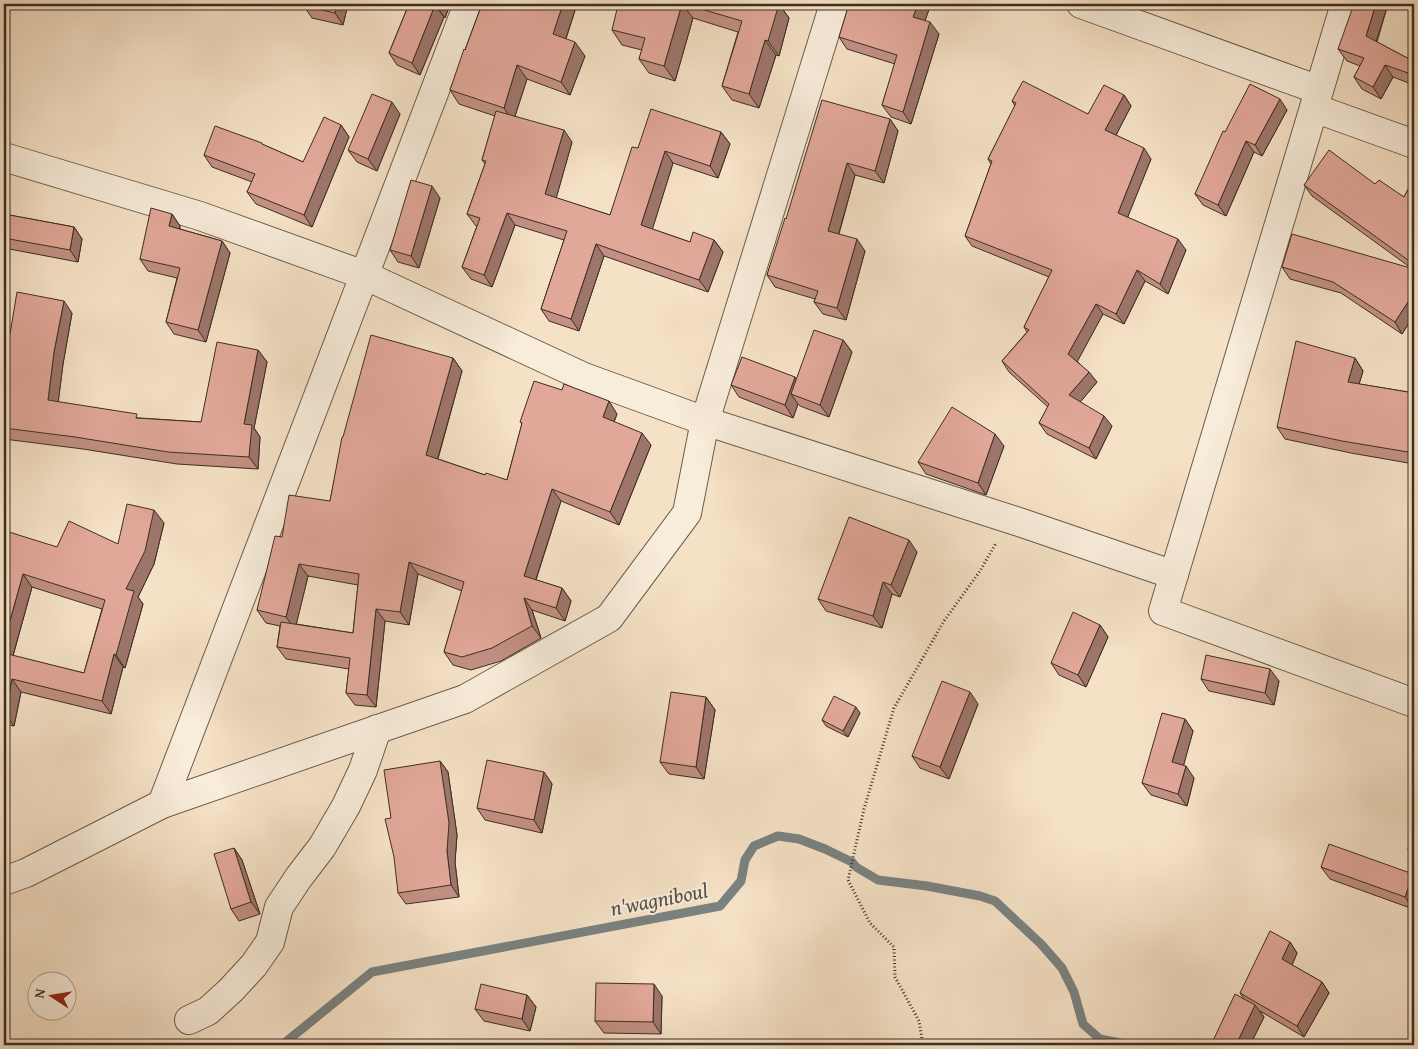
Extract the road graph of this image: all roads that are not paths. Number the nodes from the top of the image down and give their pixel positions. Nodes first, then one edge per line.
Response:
1 (468, 4) edge
2 (834, 4) edge
3 (1081, 4) edge
4 (1345, 4) edge
5 (1316, 99) junction
6 (1414, 144) edge
7 (4, 157) edge
8 (364, 275) junction
9 (705, 421) junction
10 (1174, 575) junction
11 (1414, 703) edge
12 (377, 729) junction
13 (162, 804) junction
14 (4, 881) edge
15 (189, 1020) dead end

1 - 8 street
2 - 9 street
3 - 5 street
4 - 5 street
5 - 6 street
5 - 10 street
7 - 8 street
8 - 9 street
8 - 13 street
9 - 10 street
9 - 12 street
10 - 11 street
12 - 13 street
12 - 15 street
13 - 14 street

